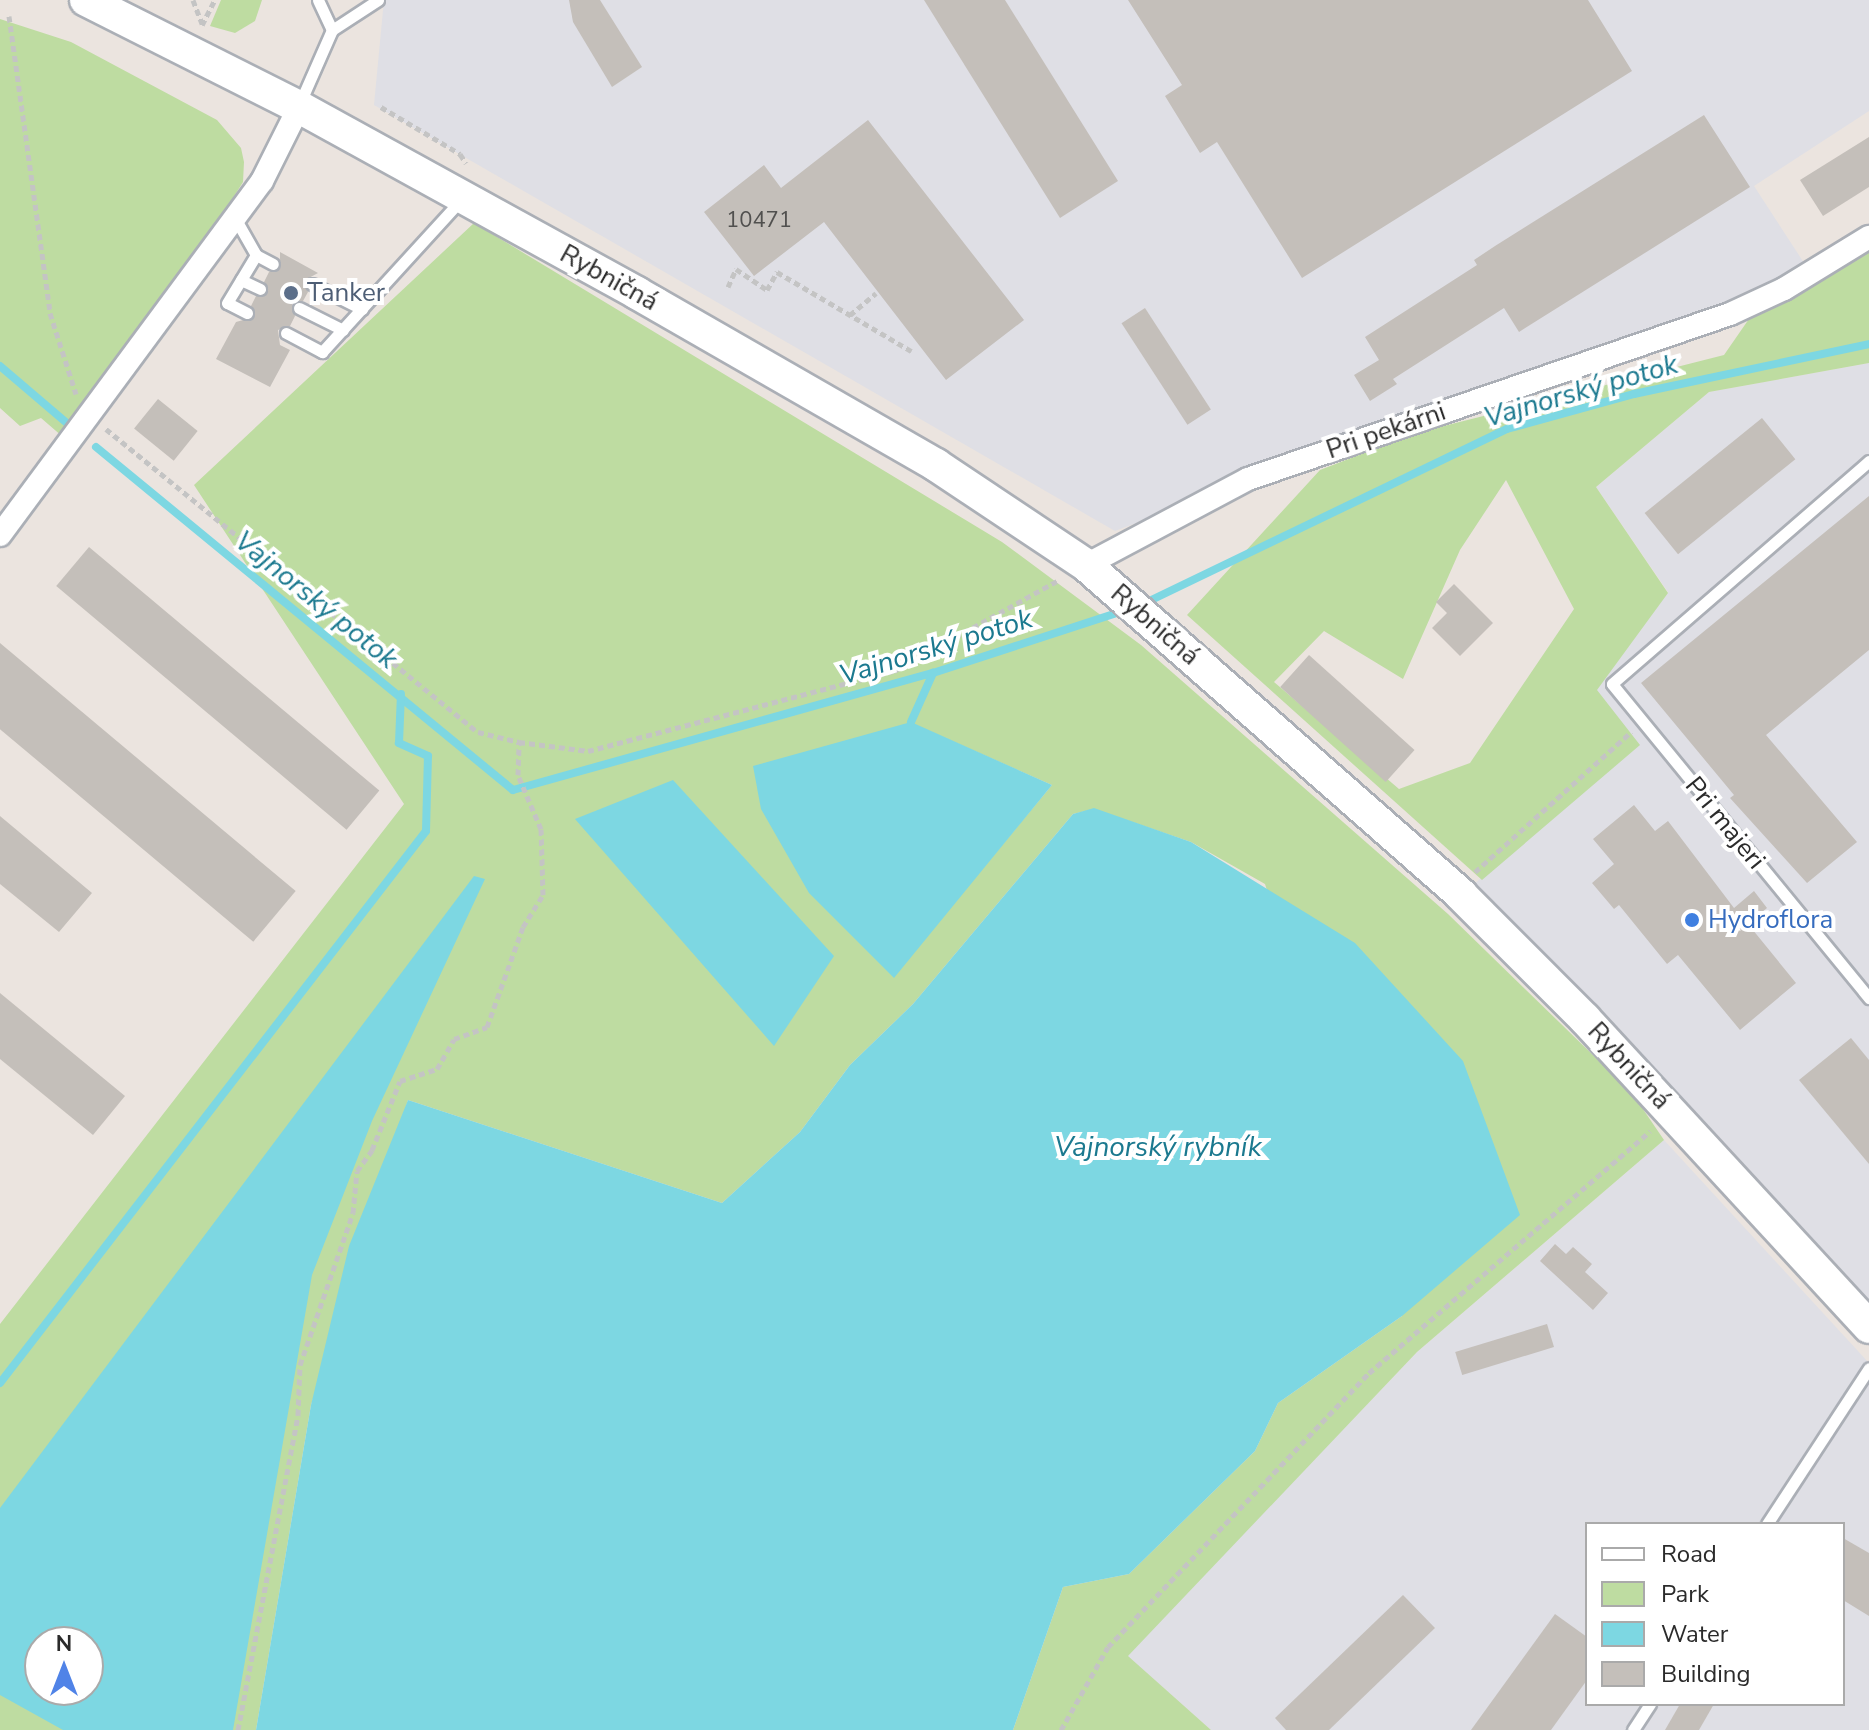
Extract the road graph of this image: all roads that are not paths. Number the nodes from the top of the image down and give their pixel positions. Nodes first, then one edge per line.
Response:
1 (86, 0) edge
2 (318, 0) edge
3 (378, 0) edge
4 (332, 30) junction
5 (299, 107) junction
6 (470, 183) junction
7 (235, 218) junction
8 (1869, 237) edge
9 (256, 255) junction
10 (273, 264) dead end
11 (241, 280) junction
12 (312, 284) dead end
13 (260, 289) dead end
14 (299, 308) dead end
15 (362, 309) junction
16 (247, 313) dead end
17 (343, 330) junction
18 (286, 333) dead end
19 (1869, 461) edge
20 (0, 535) edge
21 (1086, 565) junction
22 (1869, 998) edge
23 (1869, 1327) edge
24 (1869, 1368) edge
25 (1768, 1522) edge
26 (1649, 1706) edge
27 (1633, 1730) edge

1 - 5 main road, Rybničná
2 - 4 lane
3 - 4 lane
4 - 5 lane
5 - 6 main road, Rybničná
5 - 7 street
6 - 15 lane
6 - 21 main road, Rybničná
7 - 9 lane
7 - 20 street
8 - 21 street, Pri pekárni
9 - 10 lane
9 - 11 lane
11 - 13 lane
11 - 16 lane
12 - 15 lane
14 - 17 lane
15 - 17 lane
17 - 18 lane
19 - 22 lane, Pri majeri
21 - 23 main road, Rybničná
24 - 25 lane
26 - 27 lane

